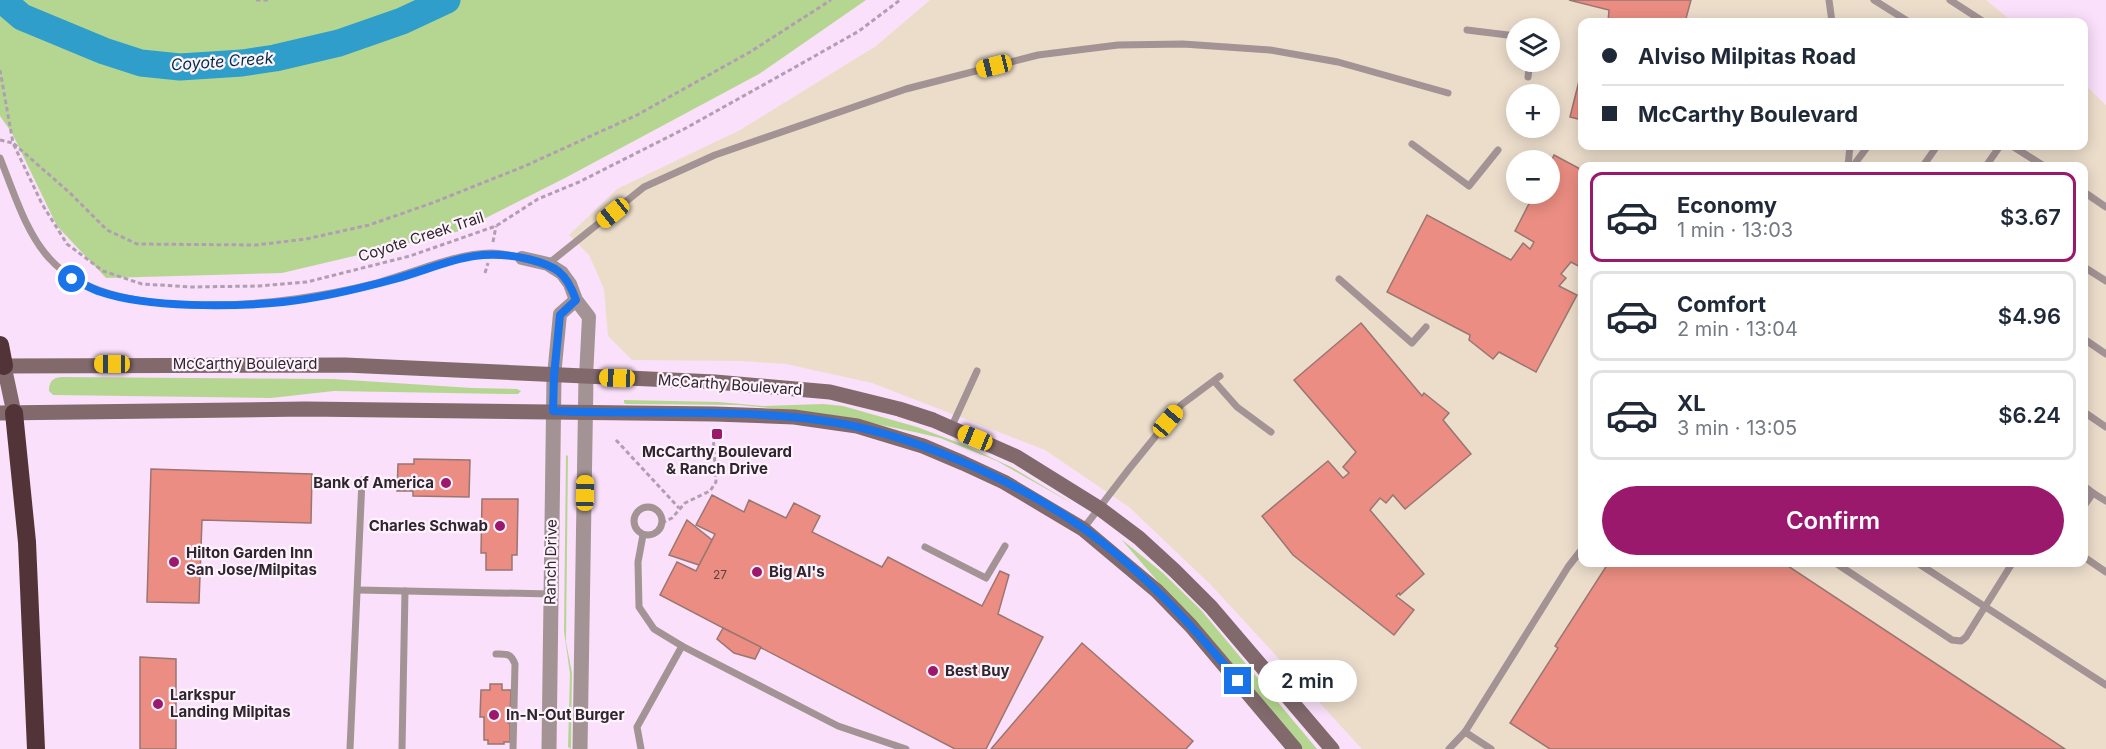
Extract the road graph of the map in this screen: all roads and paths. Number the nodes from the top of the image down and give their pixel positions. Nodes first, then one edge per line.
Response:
1 (256, 0) edge
2 (271, 0) edge
3 (831, 0) edge
4 (900, 0) edge
5 (1829, 0) edge
6 (1874, 0) edge
7 (1950, 0) edge
8 (1831, 18) edge
9 (1903, 18) edge
10 (1978, 18) edge
11 (1467, 30) dead end
12 (1506, 35) edge
13 (0, 70) edge
14 (1529, 72) edge
15 (1528, 77) dead end
16 (1448, 93) dead end
17 (0, 140) edge
18 (13, 143) junction
19 (1412, 144) dead end
20 (1498, 150) dead end
21 (2018, 150) edge
22 (0, 158) edge
23 (2038, 162) edge
24 (2088, 195) edge
25 (2106, 207) edge
26 (522, 258) joint
27 (548, 264) junction
28 (2088, 270) edge
29 (1339, 279) dead end
30 (2106, 281) edge
31 (576, 300) junction
32 (1426, 327) dead end
33 (2088, 342) edge
34 (0, 345) edge
35 (2106, 354) edge
36 (2, 366) edge
37 (977, 371) dead end
38 (554, 376) junction
39 (586, 377) junction
40 (553, 411) junction
41 (586, 412) junction
42 (7, 413) edge
43 (2088, 415) edge
44 (2106, 427) edge
45 (951, 428) junction
46 (1271, 432) dead end
47 (713, 434) dead end
48 (616, 440) dead end
49 (362, 480) dead end
50 (2088, 489) edge
51 (2093, 493) junction
52 (2088, 500) edge
53 (2106, 501) edge
54 (679, 508) junction
55 (1099, 508) junction
56 (662, 522) junction
57 (1083, 529) junction
58 (643, 535) junction
59 (1005, 546) dead end
60 (925, 547) dead end
61 (1578, 555) edge
62 (2088, 560) edge
63 (1842, 567) edge
64 (1924, 567) edge
65 (2010, 567) edge
66 (2106, 572) edge
67 (358, 590) junction
68 (405, 591) junction
69 (550, 594) junction
70 (1985, 606) junction
71 (682, 646) junction
72 (496, 654) dead end
73 (2106, 685) edge
74 (1465, 732) junction
75 (36, 749) edge
76 (350, 749) edge
77 (402, 749) edge
78 (513, 749) edge
79 (549, 749) edge
80 (580, 749) edge
81 (641, 749) edge
82 (906, 749) edge
83 (1295, 749) edge
84 (1332, 749) edge
85 (1449, 749) edge
86 (1491, 749) edge

1 - 2 path
3 - 18 path
4 - 18 path, Coyote Creek Trail
5 - 8 lane
6 - 9 lane
7 - 10 lane
11 - 12 lane
13 - 18 path, Coyote Creek Trail
14 - 15 lane
16 - 27 lane
17 - 18 path
19 - 20 lane
21 - 23 lane
22 - 26 lane
24 - 25 lane
26 - 27 street
27 - 31 street
28 - 30 lane
29 - 32 lane
31 - 38 street
31 - 39 street
33 - 35 lane
34 - 36 highway
36 - 38 main road, McCarthy Boulevard
36 - 42 main road
37 - 45 lane
38 - 39 main road, McCarthy Boulevard
38 - 40 street, Ranch Drive
39 - 41 street
39 - 45 main road, McCarthy Boulevard
40 - 41 main road, McCarthy Boulevard
40 - 42 main road, McCarthy Boulevard
40 - 69 street, Ranch Drive
41 - 57 main road, McCarthy Boulevard
41 - 80 street
42 - 75 highway
43 - 44 lane
45 - 55 main road, McCarthy Boulevard
46 - 55 lane
47 - 54 path
48 - 54 path
49 - 67 lane
50 - 51 lane
51 - 52 lane
51 - 53 lane
54 - 56 path
55 - 57 lane
55 - 84 main road, McCarthy Boulevard
56 - 58 lane
56 - 58 lane
57 - 83 main road, McCarthy Boulevard
58 - 71 lane
59 - 60 lane
61 - 74 lane
62 - 66 lane
63 - 70 lane
64 - 70 lane
65 - 70 lane
67 - 68 lane
67 - 76 lane
68 - 69 lane
68 - 77 lane
69 - 79 street, Ranch Drive
70 - 73 lane
71 - 81 lane
71 - 82 lane
72 - 78 lane
74 - 85 lane
74 - 86 lane

